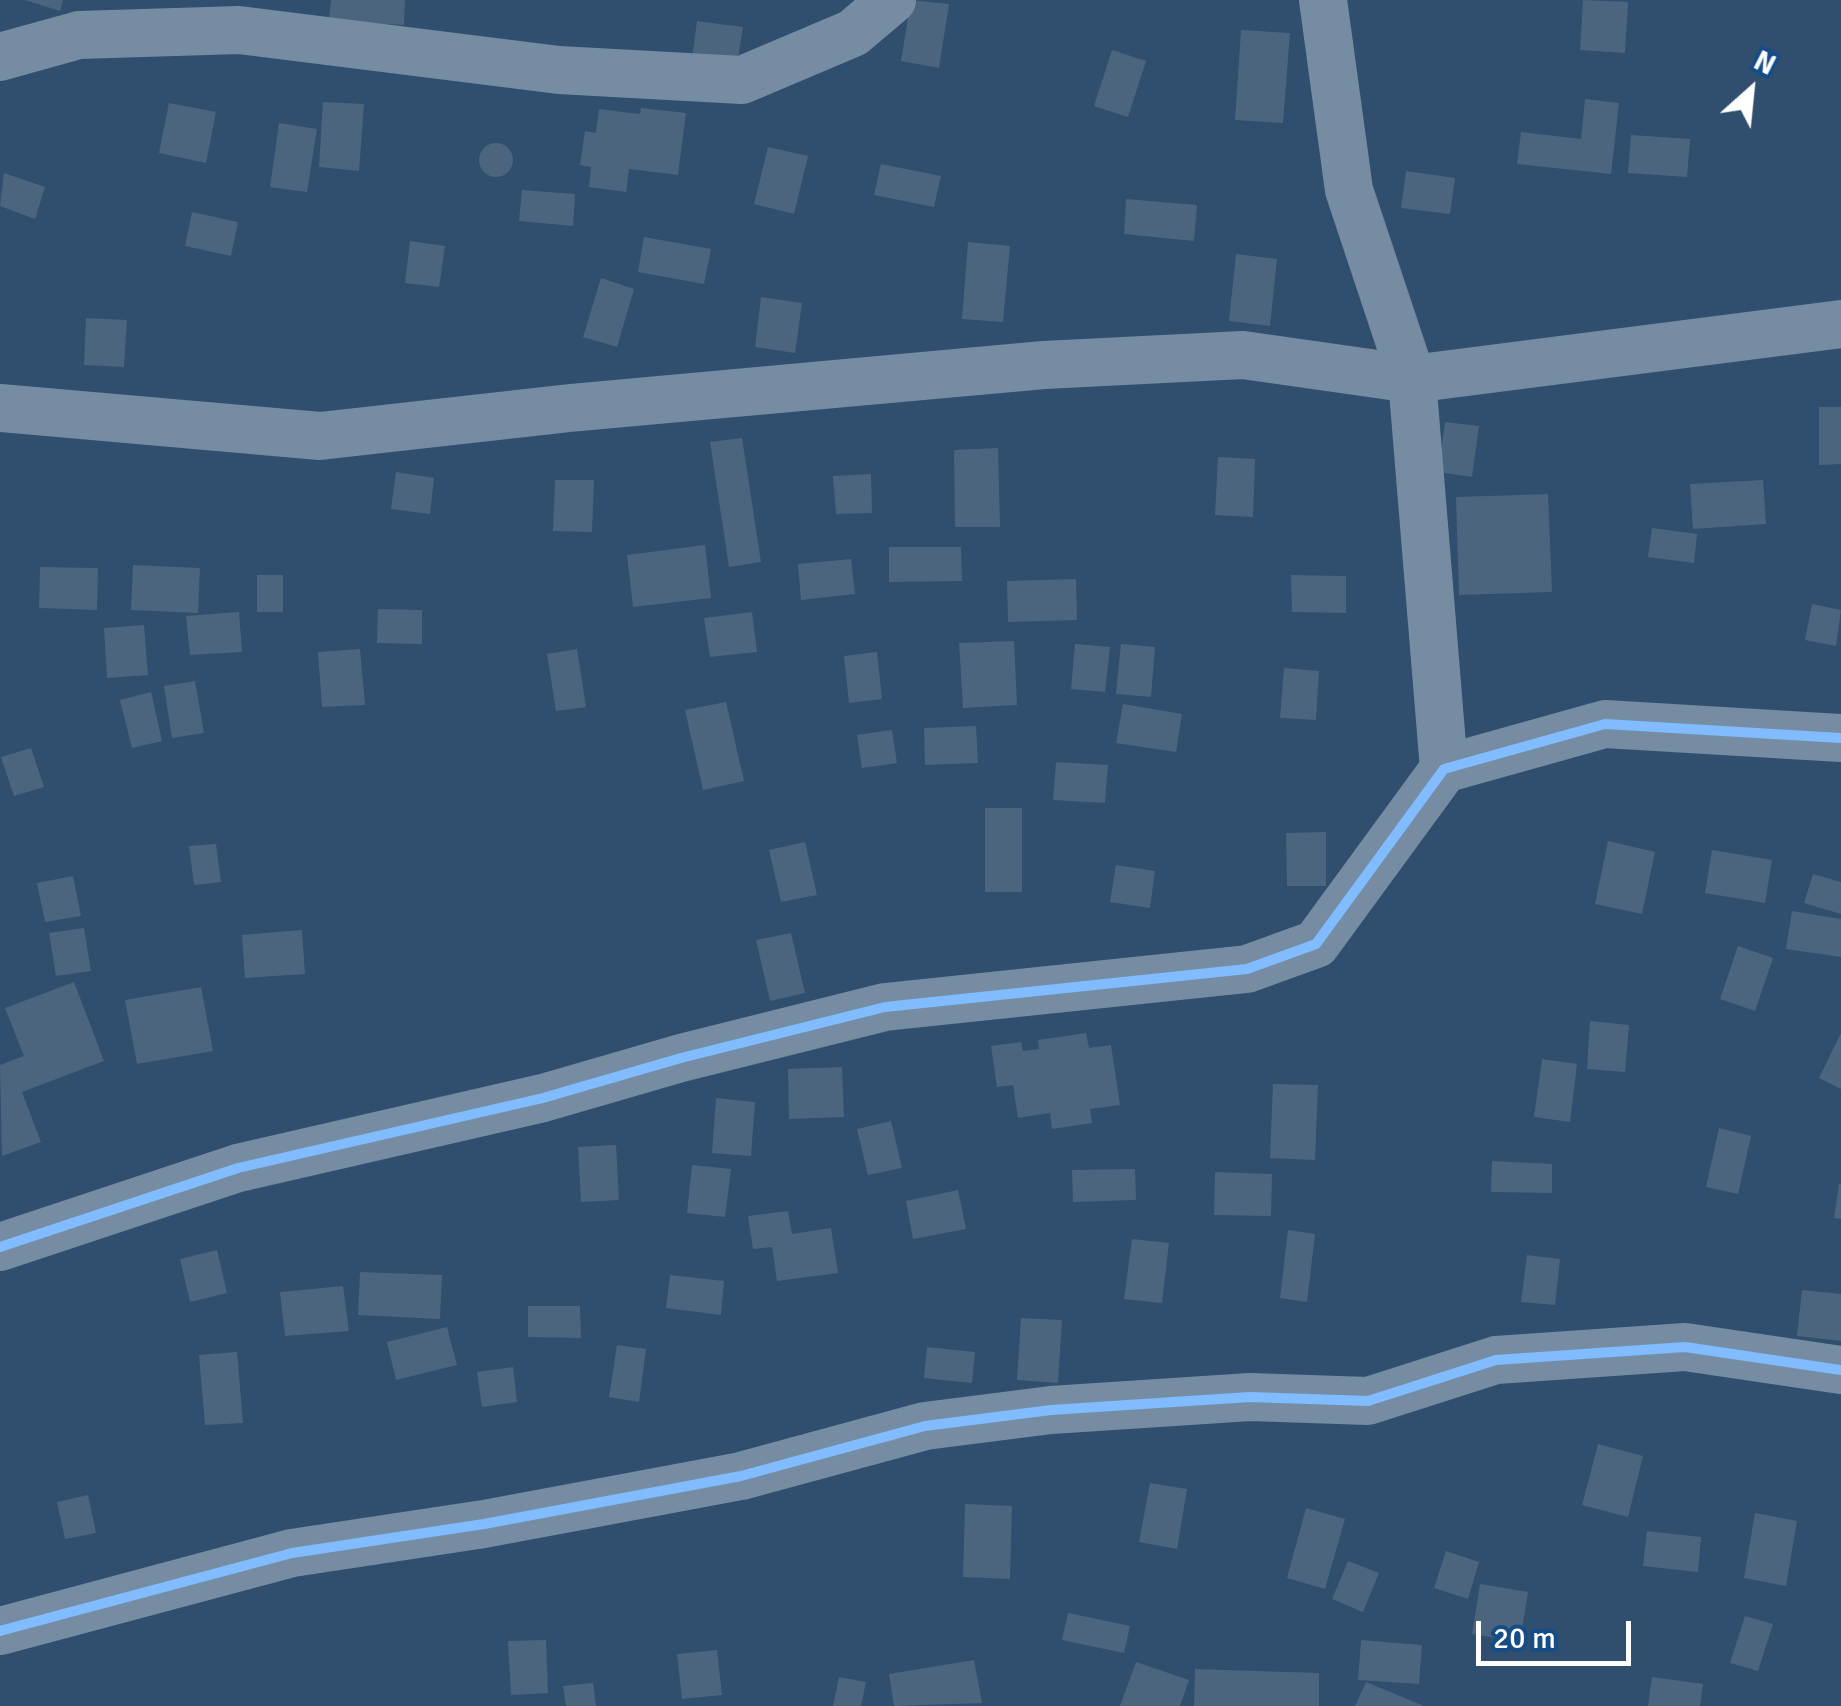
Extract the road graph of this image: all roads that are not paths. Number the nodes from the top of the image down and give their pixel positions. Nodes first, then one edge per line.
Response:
1 (892, 0) edge
2 (1322, 0) edge
3 (0, 57) edge
4 (1841, 324) edge
5 (1412, 379) junction
6 (0, 408) edge
7 (1841, 738) edge
8 (1444, 770) junction
9 (0, 1247) edge
10 (1841, 1370) edge
11 (0, 1631) edge

1 - 3 street
2 - 5 street
4 - 5 street
5 - 6 street
5 - 8 street
7 - 8 street
8 - 9 street
10 - 11 street

